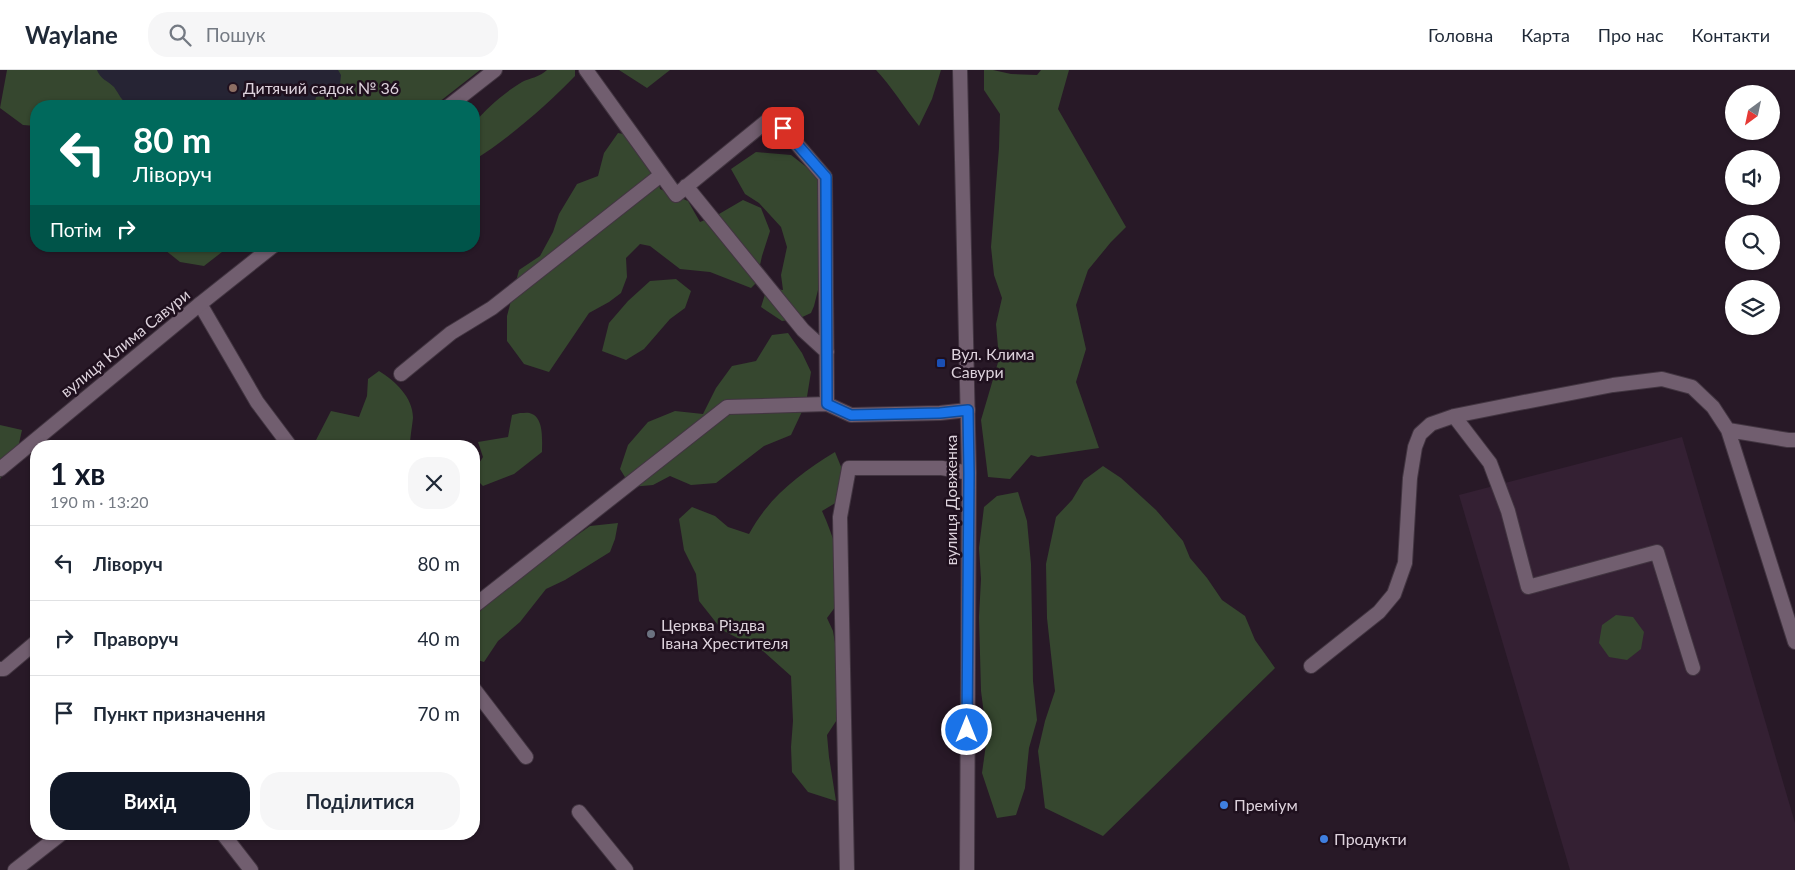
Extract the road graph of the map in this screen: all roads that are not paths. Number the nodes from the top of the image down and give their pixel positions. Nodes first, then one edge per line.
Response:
1 (494, 70) edge
2 (586, 70) edge
3 (960, 70) edge
4 (456, 100) edge
5 (661, 175) junction
6 (686, 186) junction
7 (265, 252) edge
8 (200, 304) junction
9 (827, 352) junction
10 (401, 374) dead end
11 (827, 404) junction
12 (968, 410) junction
13 (1454, 416) junction
14 (1728, 430) junction
15 (35, 440) edge
16 (285, 440) edge
17 (1795, 440) edge
18 (30, 444) edge
19 (0, 469) edge
20 (969, 474) junction
21 (480, 601) edge
22 (1795, 642) edge
23 (30, 647) edge
24 (1311, 666) dead end
25 (1694, 668) dead end
26 (0, 669) edge
27 (480, 697) edge
28 (526, 757) dead end
29 (579, 812) dead end
30 (53, 840) edge
31 (228, 840) edge
32 (15, 870) edge
33 (251, 870) edge
34 (626, 870) edge
35 (846, 870) edge
36 (966, 870) edge

1 - 4 street
2 - 5 street
3 - 12 street, вулиця Довженка
5 - 6 street
5 - 10 street
6 - 9 street
6 - 9 street
7 - 8 street, вулиця Клима Савури
8 - 15 street, вулиця Клима Савури
8 - 16 street
9 - 11 street
11 - 12 street
11 - 21 street
12 - 20 street, вулиця Довженка
13 - 14 street
13 - 24 street
13 - 25 street
14 - 17 street
14 - 22 street
18 - 19 street, вулиця Клима Савури
20 - 35 street
20 - 36 street, вулиця Довженка
23 - 26 street
27 - 28 street
29 - 34 street
30 - 32 street
31 - 33 street

